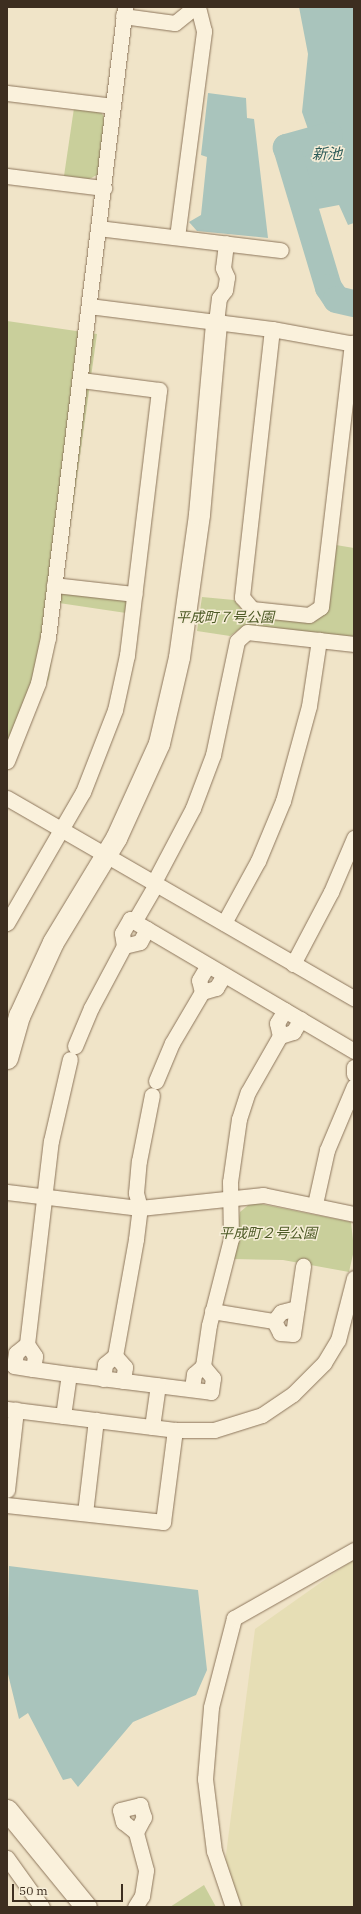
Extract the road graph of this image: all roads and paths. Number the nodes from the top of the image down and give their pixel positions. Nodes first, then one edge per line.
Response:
1 (196, 7) edge
2 (124, 12) edge
3 (7, 93) edge
4 (113, 106) junction
5 (7, 176) edge
6 (104, 188) junction
7 (98, 228) junction
8 (177, 237) junction
9 (226, 243) junction
10 (281, 250) dead end
11 (89, 306) junction
12 (216, 322) junction
13 (272, 329) junction
14 (353, 343) edge
15 (81, 380) junction
16 (54, 585) junction
17 (134, 594) junction
18 (319, 640) junction
19 (354, 644) edge
20 (7, 761) edge
21 (7, 798) edge
22 (62, 829) junction
23 (354, 838) edge
24 (107, 854) junction
25 (155, 883) junction
26 (7, 923) edge
27 (224, 923) junction
28 (141, 925) junction
29 (293, 964) junction
30 (208, 965) junction
31 (224, 974) junction
32 (202, 992) junction
33 (354, 998) edge
34 (285, 1010) junction
35 (301, 1019) junction
36 (280, 1036) junction
37 (354, 1051) edge
38 (7, 1058) edge
39 (354, 1066) edge
40 (354, 1074) edge
41 (354, 1086) edge
42 (7, 1192) edge
43 (45, 1197) junction
44 (231, 1198) junction
45 (315, 1204) junction
46 (140, 1208) junction
47 (354, 1214) edge
48 (303, 1266) dead end
49 (354, 1278) edge
50 (297, 1308) junction
51 (212, 1311) junction
52 (274, 1321) junction
53 (115, 1356) junction
54 (69, 1374) junction
55 (103, 1379) junction
56 (123, 1381) junction
57 (158, 1386) junction
58 (11, 1409) edge
59 (63, 1416) junction
60 (96, 1420) junction
61 (152, 1427) junction
62 (175, 1430) junction
63 (7, 1490) edge
64 (7, 1505) edge
65 (85, 1513) junction
66 (354, 1550) edge
67 (7, 1810) edge
68 (136, 1832) dead end
69 (7, 1858) edge
70 (42, 1907) edge
71 (86, 1907) edge
72 (135, 1907) edge
73 (233, 1907) edge

1 - 2 street
1 - 8 street
2 - 4 street
3 - 4 street
4 - 6 street
5 - 6 street
6 - 7 street
7 - 8 street
7 - 11 street
8 - 9 street
9 - 10 street
9 - 12 street
11 - 12 street
11 - 15 street
12 - 13 street
12 - 24 street
13 - 14 street
13 - 14 street
15 - 16 street
15 - 17 street
16 - 17 street
16 - 20 street
17 - 22 street
18 - 19 street
18 - 25 street
18 - 27 street
21 - 22 street
22 - 24 street
22 - 26 street
23 - 29 street
24 - 25 street
24 - 38 street
25 - 27 street
25 - 28 street
27 - 29 street
28 - 30 street
28 - 43 street
29 - 33 street
30 - 31 street
30 - 32 street
31 - 32 street
31 - 34 street
32 - 46 street
34 - 35 street
34 - 36 street
35 - 36 street
35 - 37 street
36 - 44 street
39 - 40 street
41 - 45 street
42 - 43 street
43 - 46 street
43 - 54 street
44 - 45 street
44 - 46 street
44 - 51 street
45 - 47 street
46 - 53 street
48 - 50 street
49 - 62 street
50 - 52 street
50 - 52 street
51 - 52 street
51 - 57 street
53 - 55 street
53 - 56 street
54 - 55 street
54 - 59 street
55 - 56 street
56 - 57 street
57 - 61 street
58 - 59 street
58 - 63 street
59 - 60 street
60 - 61 street
60 - 65 street
61 - 62 street
62 - 65 street
64 - 65 street
66 - 73 street
67 - 71 street
68 - 72 street
69 - 70 street

